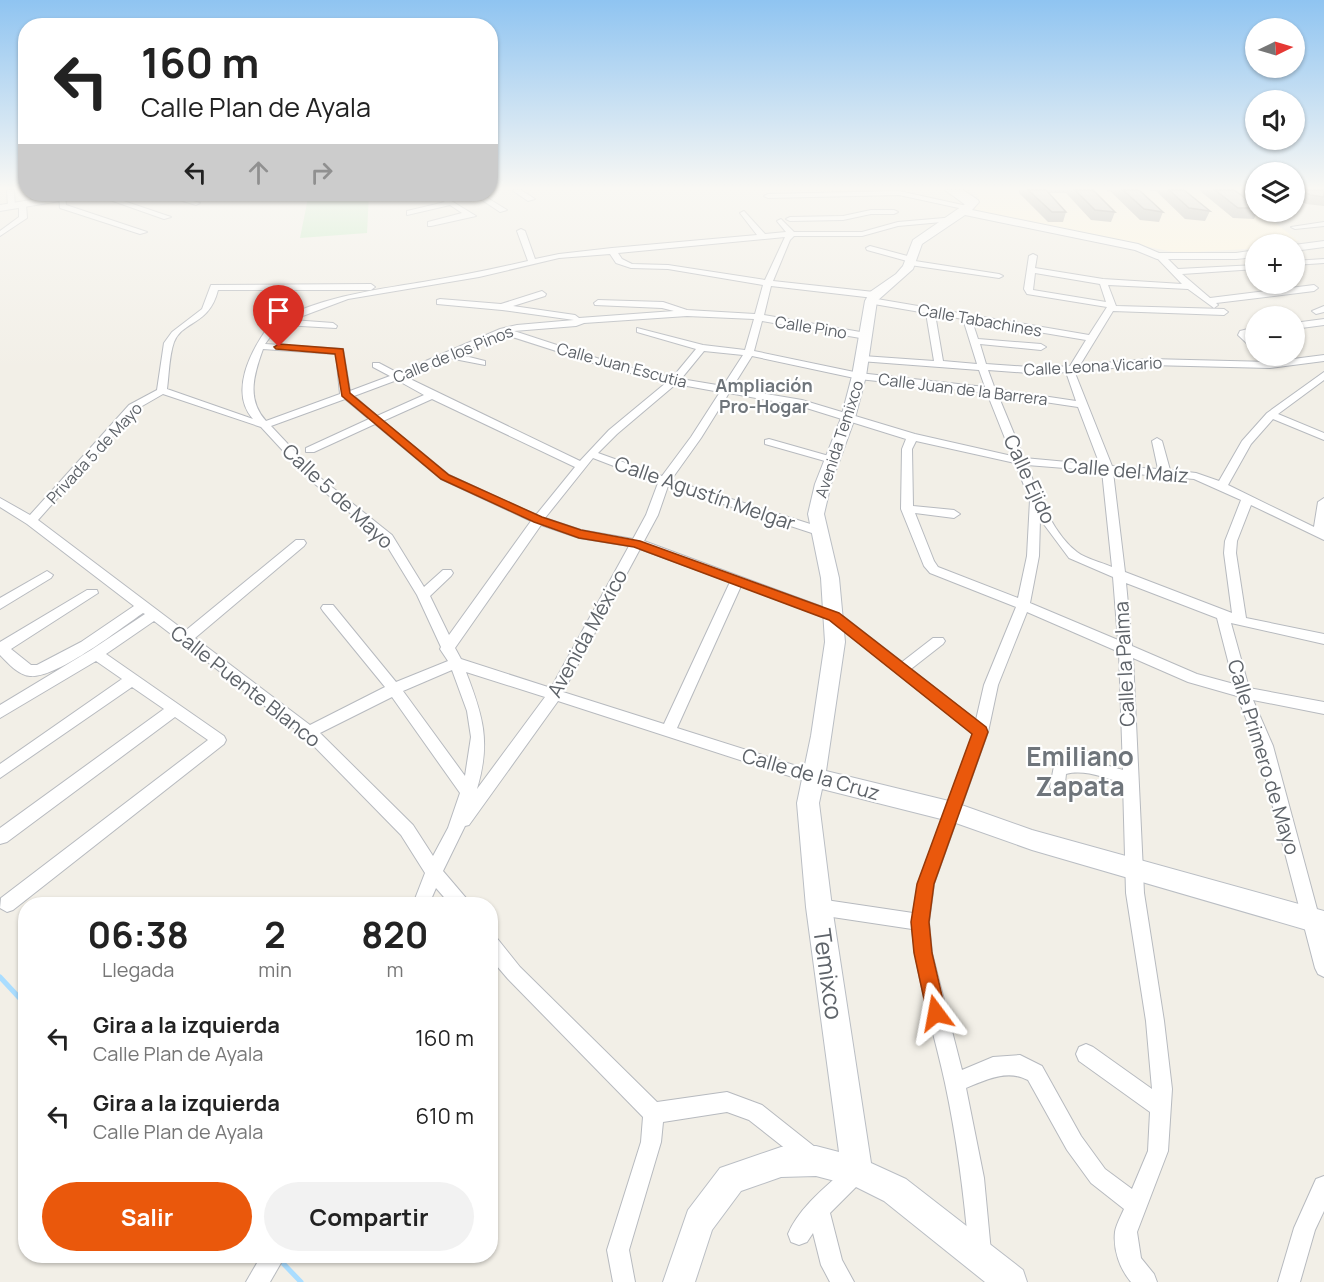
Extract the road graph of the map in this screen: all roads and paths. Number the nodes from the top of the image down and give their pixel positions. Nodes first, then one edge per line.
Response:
1 (528, 250) edge
2 (612, 250) joint
3 (782, 250) edge
4 (875, 250) edge
5 (915, 250) edge
6 (1145, 250) edge
7 (1245, 254) edge
8 (1033, 256) dead end
9 (1160, 256) junction
10 (532, 261) junction
11 (1324, 261) edge
12 (911, 262) junction
13 (1305, 262) edge
14 (1245, 268) edge
15 (469, 269) dead end
16 (1030, 270) junction
17 (1176, 272) junction
18 (479, 275) junction
19 (999, 276) dead end
20 (1103, 282) junction
21 (768, 283) junction
22 (1190, 287) junction
23 (1314, 288) dead end
24 (395, 289) junction
25 (542, 294) dead end
26 (872, 298) junction
27 (1209, 301) junction
28 (268, 302) dead end
29 (440, 302) dead end
30 (598, 303) dead end
31 (502, 307) junction
32 (1111, 307) junction
33 (1324, 309) edge
34 (930, 311) junction
35 (687, 313) junction
36 (757, 317) junction
37 (1324, 317) edge
38 (967, 318) junction
39 (582, 320) junction
40 (1324, 322) edge
41 (277, 324) junction
42 (1305, 325) edge
43 (333, 326) dead end
44 (640, 330) dead end
45 (503, 331) junction
46 (866, 336) junction
47 (1090, 338) junction
48 (974, 341) junction
49 (259, 346) junction
50 (1041, 347) dead end
51 (702, 348) junction
52 (749, 353) junction
53 (448, 355) junction
54 (1324, 358) edge
55 (863, 359) junction
56 (1305, 360) edge
57 (482, 363) dead end
58 (376, 364) dead end
59 (1245, 364) edge
60 (939, 365) junction
61 (982, 368) junction
62 (1071, 368) junction
63 (1324, 375) edge
64 (400, 376) junction
65 (859, 376) junction
66 (674, 381) junction
67 (726, 390) junction
68 (162, 391) junction
69 (992, 391) junction
70 (345, 394) junction
71 (432, 395) junction
72 (1082, 405) junction
73 (1270, 415) junction
74 (848, 418) junction
75 (377, 422) junction
76 (264, 425) junction
77 (912, 437) junction
78 (1324, 437) edge
79 (1157, 441) dead end
80 (769, 442) dead end
81 (310, 450) dead end
82 (591, 454) junction
83 (832, 460) junction
84 (1019, 461) junction
85 (582, 466) junction
86 (1107, 468) junction
87 (1166, 474) junction
88 (664, 481) junction
89 (1221, 486) junction
90 (1247, 500) junction
91 (1035, 501) junction
92 (0, 502) edge
93 (1324, 502) edge
94 (908, 509) junction
95 (954, 514) dead end
96 (538, 520) junction
97 (31, 521) junction
98 (819, 531) junction
99 (1322, 535) edge
100 (300, 543) dead end
101 (636, 543) junction
102 (447, 573) dead end
103 (1118, 574) junction
104 (47, 575) dead end
105 (738, 579) junction
106 (92, 593) dead end
107 (423, 595) junction
108 (0, 604) edge
109 (1023, 605) junction
110 (328, 608) dead end
111 (149, 610) junction
112 (834, 616) junction
113 (1223, 616) junction
114 (1240, 621) junction
115 (186, 638) junction
116 (1324, 639) edge
117 (938, 641) dead end
118 (1, 648) edge
119 (447, 649) junction
120 (1126, 650) junction
121 (96, 654) junction
122 (456, 663) junction
123 (901, 670) junction
124 (130, 681) junction
125 (394, 689) junction
126 (1243, 692) junction
127 (554, 696) junction
128 (1324, 708) edge
129 (173, 711) junction
130 (0, 712) edge
131 (309, 732) junction
132 (668, 732) junction
133 (981, 732) junction
134 (0, 772) edge
135 (814, 778) junction
136 (1130, 778) junction
137 (1058, 787) dead end
138 (468, 792) junction
139 (953, 812) junction
140 (456, 829) junction
141 (1, 837) edge
142 (1132, 868) junction
143 (434, 872) junction
144 (424, 897) edge
145 (454, 897) edge
146 (7, 904) dead end
147 (819, 908) junction
148 (920, 922) junction
149 (1317, 922) edge
150 (498, 953) edge
151 (1324, 968) edge
152 (1086, 1054) dead end
153 (956, 1083) junction
154 (1161, 1107) junction
155 (653, 1113) junction
156 (816, 1161) junction
157 (857, 1172) junction
158 (1324, 1187) edge
159 (1135, 1204) junction
160 (818, 1209) junction
161 (799, 1234) dead end
162 (981, 1257) junction
163 (269, 1263) edge
164 (257, 1282) edge
165 (624, 1282) edge
166 (679, 1282) edge
167 (843, 1282) edge
168 (1011, 1282) edge
169 (1146, 1282) edge
170 (1289, 1282) edge

1 - 10 street
2 - 10 street, Calle 5 de Mayo
2 - 21 street, Calle Tabachines
3 - 21 street, Avenida México
4 - 12 street
5 - 12 main road
6 - 9 main road
7 - 9 main road
8 - 16 street
9 - 17 street
10 - 18 street, Calle 5 de Mayo
11 - 13 street
12 - 19 street
12 - 26 main road
14 - 17 street
15 - 18 street
16 - 20 street
16 - 32 street
17 - 22 street
18 - 24 street, Calle 5 de Mayo
20 - 22 street
20 - 32 street
21 - 26 street, Calle Tabachines
21 - 36 street, Avenida México
22 - 27 street
23 - 27 street
24 - 41 street, Calle 5 de Mayo
24 - 68 street
25 - 31 street
26 - 34 street, Calle Tabachines
26 - 46 main road, Avenida Temixco
27 - 32 street
28 - 41 street
29 - 31 street
30 - 35 street
31 - 39 street
32 - 47 street
33 - 37 street
34 - 38 street, Calle Tabachines
34 - 60 street
35 - 36 street, Calle de los Pinos
35 - 39 street, Calle de los Pinos
36 - 46 street, Calle Pino
36 - 52 street, Avenida México
38 - 47 street, Calle Tabachines
38 - 48 street, Calle Ejido
39 - 45 street, Calle de los Pinos
40 - 42 street
41 - 43 street
41 - 49 street, Calle 5 de Mayo
44 - 51 street, Calle Juan de la Barrera
45 - 53 street, Calle de los Pinos
45 - 66 street, Calle Juan Escutia
46 - 55 main road, Avenida Temixco
47 - 62 street
48 - 50 street
48 - 61 street, Calle Ejido
49 - 70 street
49 - 76 street, Calle 5 de Mayo
51 - 52 street, Calle Juan de la Barrera
51 - 66 street
52 - 65 street, Calle Juan de la Barrera
52 - 67 street, Avenida México
53 - 57 street
53 - 64 street, Calle de los Pinos
54 - 56 street, Calle Leona Vicario
55 - 60 street, Calle Leona Vicario
55 - 65 main road, Avenida Temixco
58 - 64 street
59 - 62 street, Calle Leona Vicario
60 - 61 street, Calle Leona Vicario
61 - 62 street, Calle Leona Vicario
61 - 69 street, Calle Ejido
62 - 72 street, Calle la Palma
63 - 73 street
64 - 70 street, Calle de los Pinos
64 - 71 street
65 - 69 street, Calle Juan de la Barrera
65 - 74 main road, Avenida Temixco
66 - 67 street, Calle Juan Escutia
66 - 82 street
67 - 74 street, Calle Juan Escutia
67 - 88 street, Avenida México
68 - 76 street
68 - 97 street, Privada 5 de Mayo
69 - 72 street, Calle Juan de la Barrera
69 - 84 street, Calle Ejido
70 - 75 street
70 - 76 street, Calle de los Pinos
71 - 75 street
71 - 85 street
72 - 86 street, Calle la Palma
73 - 78 street
73 - 89 street
74 - 77 street, Calle del Maíz
74 - 83 main road, Avenida Temixco
75 - 81 street
75 - 96 street
76 - 107 street, Calle 5 de Mayo
77 - 84 street, Calle del Maíz
77 - 94 street
79 - 87 street
80 - 83 street
82 - 85 street
82 - 88 street, Calle Agustín Melgar
83 - 98 main road, Avenida Temixco
84 - 86 street, Calle del Maíz
84 - 91 street, Calle Ejido
85 - 96 street
86 - 87 street, Calle del Maíz
86 - 103 street, Calle la Palma
87 - 89 street, Calle del Maíz
88 - 98 street, Calle Agustín Melgar
88 - 101 street, Avenida México
89 - 90 street, Calle del Maíz
90 - 99 street, Calle del Maíz
90 - 114 street
91 - 103 street, Calle Ejido
91 - 109 street
92 - 97 street, Calle Puente Blanco
93 - 99 street
94 - 95 street
94 - 109 street
96 - 101 street
96 - 119 street
97 - 111 street, Calle Puente Blanco
98 - 112 main road, Temixco
100 - 115 street
101 - 105 street
101 - 127 street, Avenida México
102 - 107 street
103 - 113 street, Calle Ejido
103 - 120 street, Calle la Palma
104 - 108 street
105 - 112 street
105 - 132 street
106 - 118 street
107 - 119 street, Calle 5 de Mayo
109 - 120 street
109 - 133 street
110 - 125 street
111 - 115 street, Calle Puente Blanco
111 - 118 street
111 - 121 street
112 - 123 street
112 - 135 main road, Temixco
113 - 114 street, Calle Ejido
113 - 126 street, Calle Primero de Mayo
114 - 116 street, Calle Ejido
115 - 131 street, Calle Puente Blanco
117 - 123 street
119 - 122 street, Calle 5 de Mayo
120 - 126 street
120 - 136 street, Calle la Palma
121 - 124 street
121 - 130 street
122 - 125 street
122 - 127 street, Calle de la Cruz
122 - 138 street, Calle 5 de Mayo
123 - 133 street
124 - 129 street
124 - 134 street
125 - 131 street
125 - 138 street
126 - 128 street
126 - 149 street, Calle Primero de Mayo
127 - 132 street, Calle de la Cruz
127 - 140 street, Avenida México
129 - 141 street
129 - 146 street
131 - 143 street, Calle Puente Blanco
132 - 135 street, Calle de la Cruz
133 - 139 street
135 - 139 main road, Calle de la Cruz
135 - 147 main road, Temixco
136 - 137 street
136 - 142 street, Calle la Palma
138 - 140 street, Calle 5 de Mayo
139 - 142 main road, Calle de la Cruz
139 - 148 street
140 - 143 street, Calle 5 de Mayo
142 - 149 main road, Calle de la Cruz
142 - 154 street, Calle la Palma
143 - 144 street, Calle 5 de Mayo
143 - 145 street, Calle Puente Blanco
147 - 148 street
147 - 157 main road, Temixco
148 - 153 street
149 - 151 street, Calle Primero de Mayo
150 - 155 street
152 - 154 street
153 - 159 street
153 - 162 street
154 - 159 street, Calle la Palma
155 - 156 street
155 - 165 street
156 - 157 main road
156 - 166 main road
157 - 160 street
157 - 162 main road
158 - 170 street
159 - 169 street, Calle la Palma
160 - 161 street
160 - 167 street
162 - 168 main road
163 - 164 street

